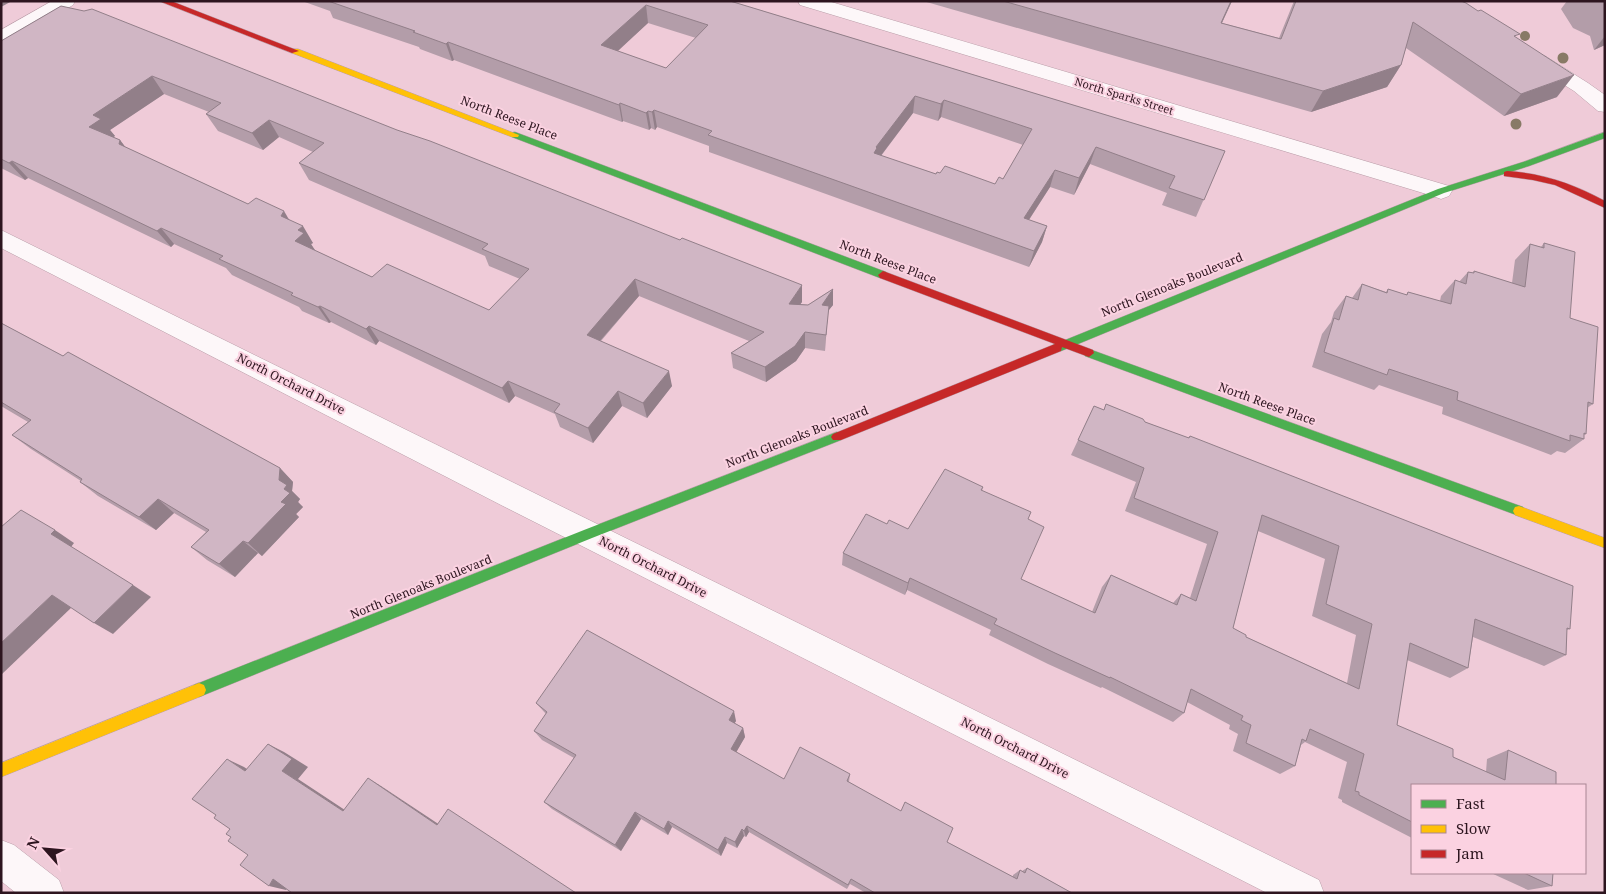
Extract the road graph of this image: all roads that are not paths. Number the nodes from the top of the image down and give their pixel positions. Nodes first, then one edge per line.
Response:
1 (66, 1) edge
2 (164, 1) edge
3 (807, 1) edge
4 (1, 38) edge
5 (1525, 51) edge
6 (1605, 106) edge
7 (1605, 136) edge
8 (1493, 174) junction
9 (1442, 191) junction
10 (1605, 205) edge
11 (1, 238) edge
12 (1065, 344) junction
13 (588, 534) junction
14 (1605, 543) edge
15 (1, 770) edge
16 (1, 858) edge
17 (46, 893) edge
18 (1306, 893) edge

1 - 4 street
2 - 12 street, North Reese Place
3 - 9 street, North Sparks Street
5 - 6 street
7 - 8 street, North Glenoaks Boulevard
8 - 9 street, North Glenoaks Boulevard
8 - 10 street
9 - 12 street, North Glenoaks Boulevard
11 - 13 street, North Orchard Drive
12 - 13 street, North Glenoaks Boulevard
12 - 14 street, North Reese Place
13 - 15 street, North Glenoaks Boulevard
13 - 18 street, North Orchard Drive
16 - 17 street

